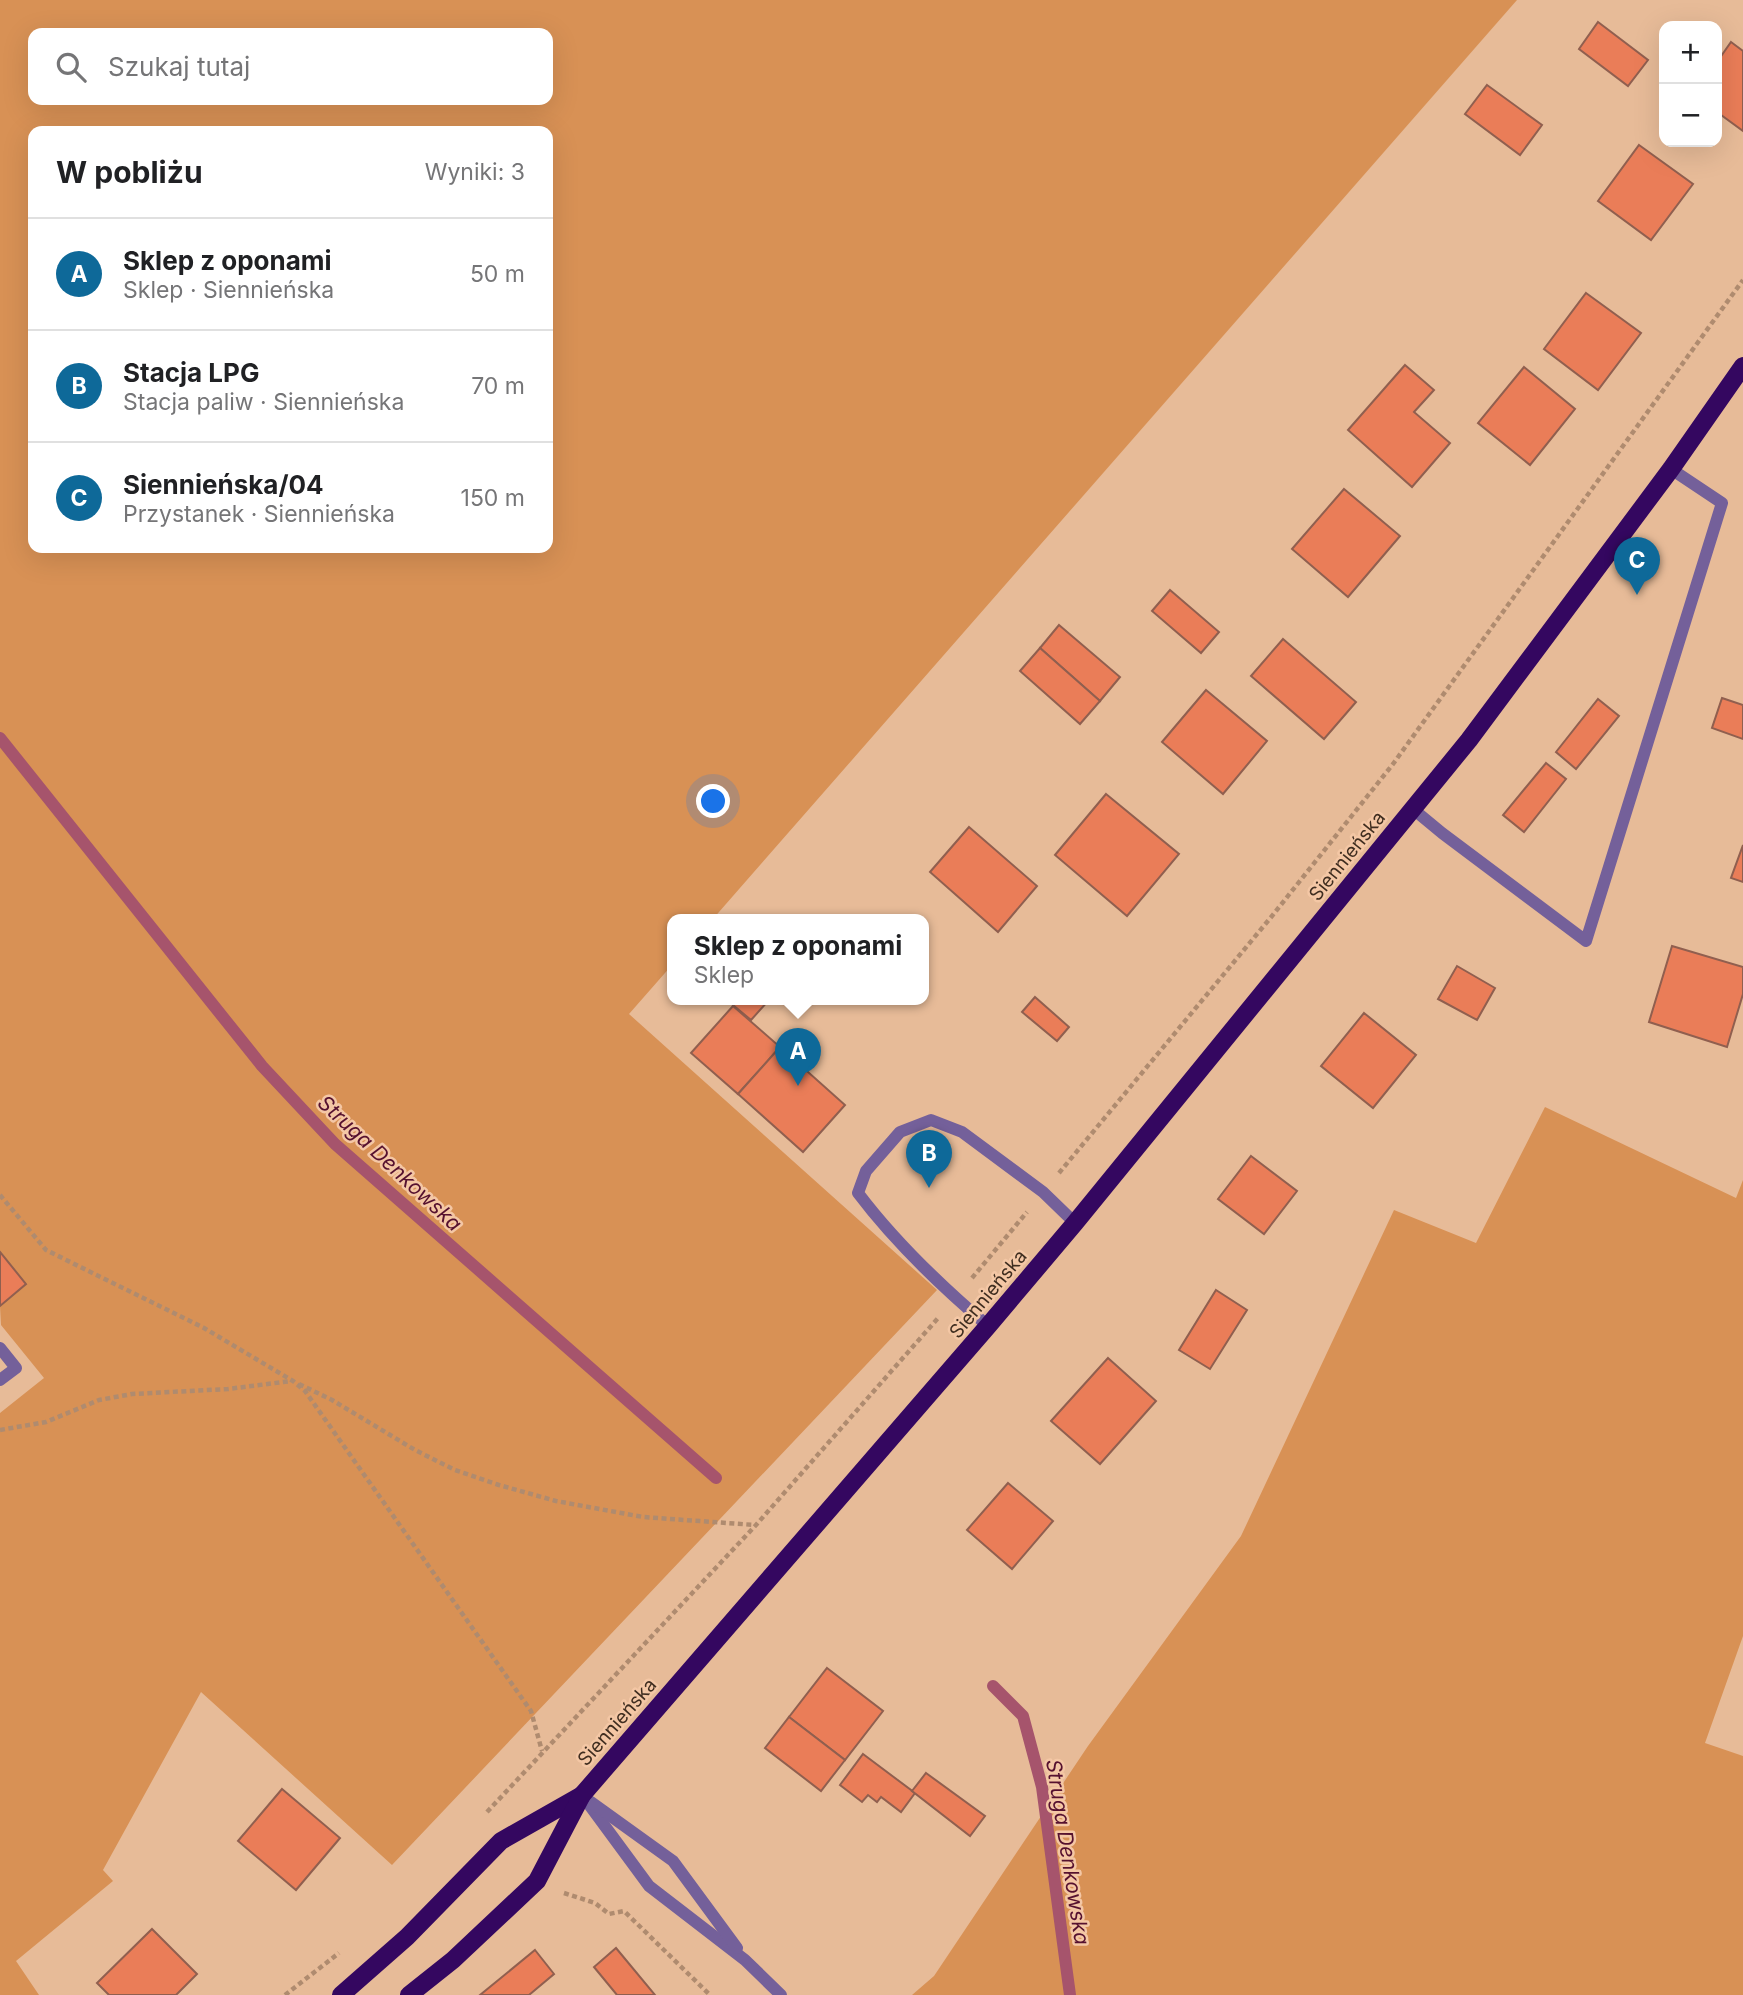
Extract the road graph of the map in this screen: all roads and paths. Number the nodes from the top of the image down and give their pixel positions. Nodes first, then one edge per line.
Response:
1 (1743, 280) edge
2 (1743, 366) edge
3 (1671, 469) junction
4 (1413, 809) junction
5 (1044, 1192) junction
6 (0, 1195) edge
7 (1076, 1223) junction
8 (955, 1298) junction
9 (988, 1326) junction
10 (0, 1348) edge
11 (0, 1380) edge
12 (293, 1381) junction
13 (0, 1430) edge
14 (756, 1525) junction
15 (582, 1795) junction
16 (559, 1892) dead end
17 (745, 1960) junction
18 (341, 1995) edge
19 (409, 1995) edge
20 (710, 1995) edge
21 (781, 1995) edge

1 - 5 path
2 - 3 main road, Siennieńska
3 - 4 main road, Siennieńska
3 - 4 street, Siennieńska
4 - 7 main road, Siennieńska
5 - 7 street
5 - 8 path
5 - 8 street
6 - 12 path
7 - 9 main road, Siennieńska
8 - 9 street
8 - 14 path
9 - 15 main road, Siennieńska
10 - 11 street
12 - 13 path
12 - 14 path
12 - 14 path
15 - 17 street
15 - 17 street
15 - 18 main road, Siennieńska
15 - 19 main road, Siennieńska
16 - 20 path
17 - 21 street

